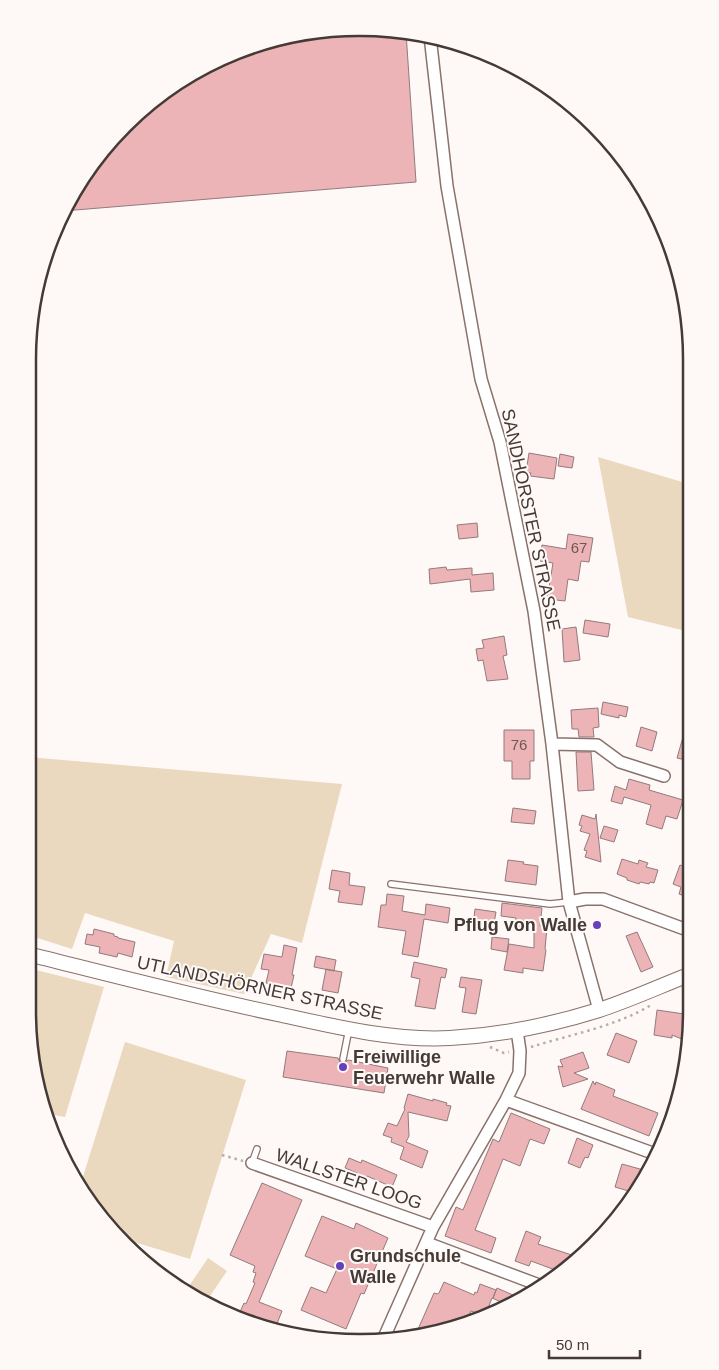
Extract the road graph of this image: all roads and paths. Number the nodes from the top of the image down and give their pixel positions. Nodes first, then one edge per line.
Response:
1 (431, 44) edge
2 (552, 744) junction
3 (664, 776) dead end
4 (391, 884) dead end
5 (569, 902) junction
6 (683, 928) edge
7 (36, 956) edge
8 (683, 977) edge
9 (600, 1010) junction
10 (604, 1025) dead end
11 (349, 1029) junction
12 (517, 1030) junction
13 (520, 1051) junction
14 (343, 1059) dead end
15 (506, 1100) junction
16 (257, 1150) dead end
17 (650, 1152) edge
18 (222, 1155) dead end
19 (252, 1163) junction
20 (434, 1227) junction
21 (427, 1243) junction
22 (533, 1283) edge
23 (386, 1332) edge

1 - 2 street, SANDHORSTER STRASSE
2 - 3 street
2 - 5 street, SANDHORSTER STRASSE
4 - 5 lane
5 - 6 street
5 - 9 street, SANDHORSTER STRASSE
7 - 11 street, UTLANDSHÖRNER STRASSE
8 - 9 street, UTLANDSHÖRNER STRASSE
9 - 12 street, UTLANDSHÖRNER STRASSE
10 - 13 path
11 - 12 street, UTLANDSHÖRNER STRASSE
11 - 14 lane
12 - 13 street, WALLSTER LOOG
13 - 15 street, WALLSTER LOOG
15 - 17 street
15 - 20 street, WALLSTER LOOG
16 - 19 lane
18 - 19 path
19 - 20 street, WALLSTER LOOG
20 - 21 street, WALLSTER LOOG
21 - 22 street
21 - 23 street, WALLSTER LOOG

